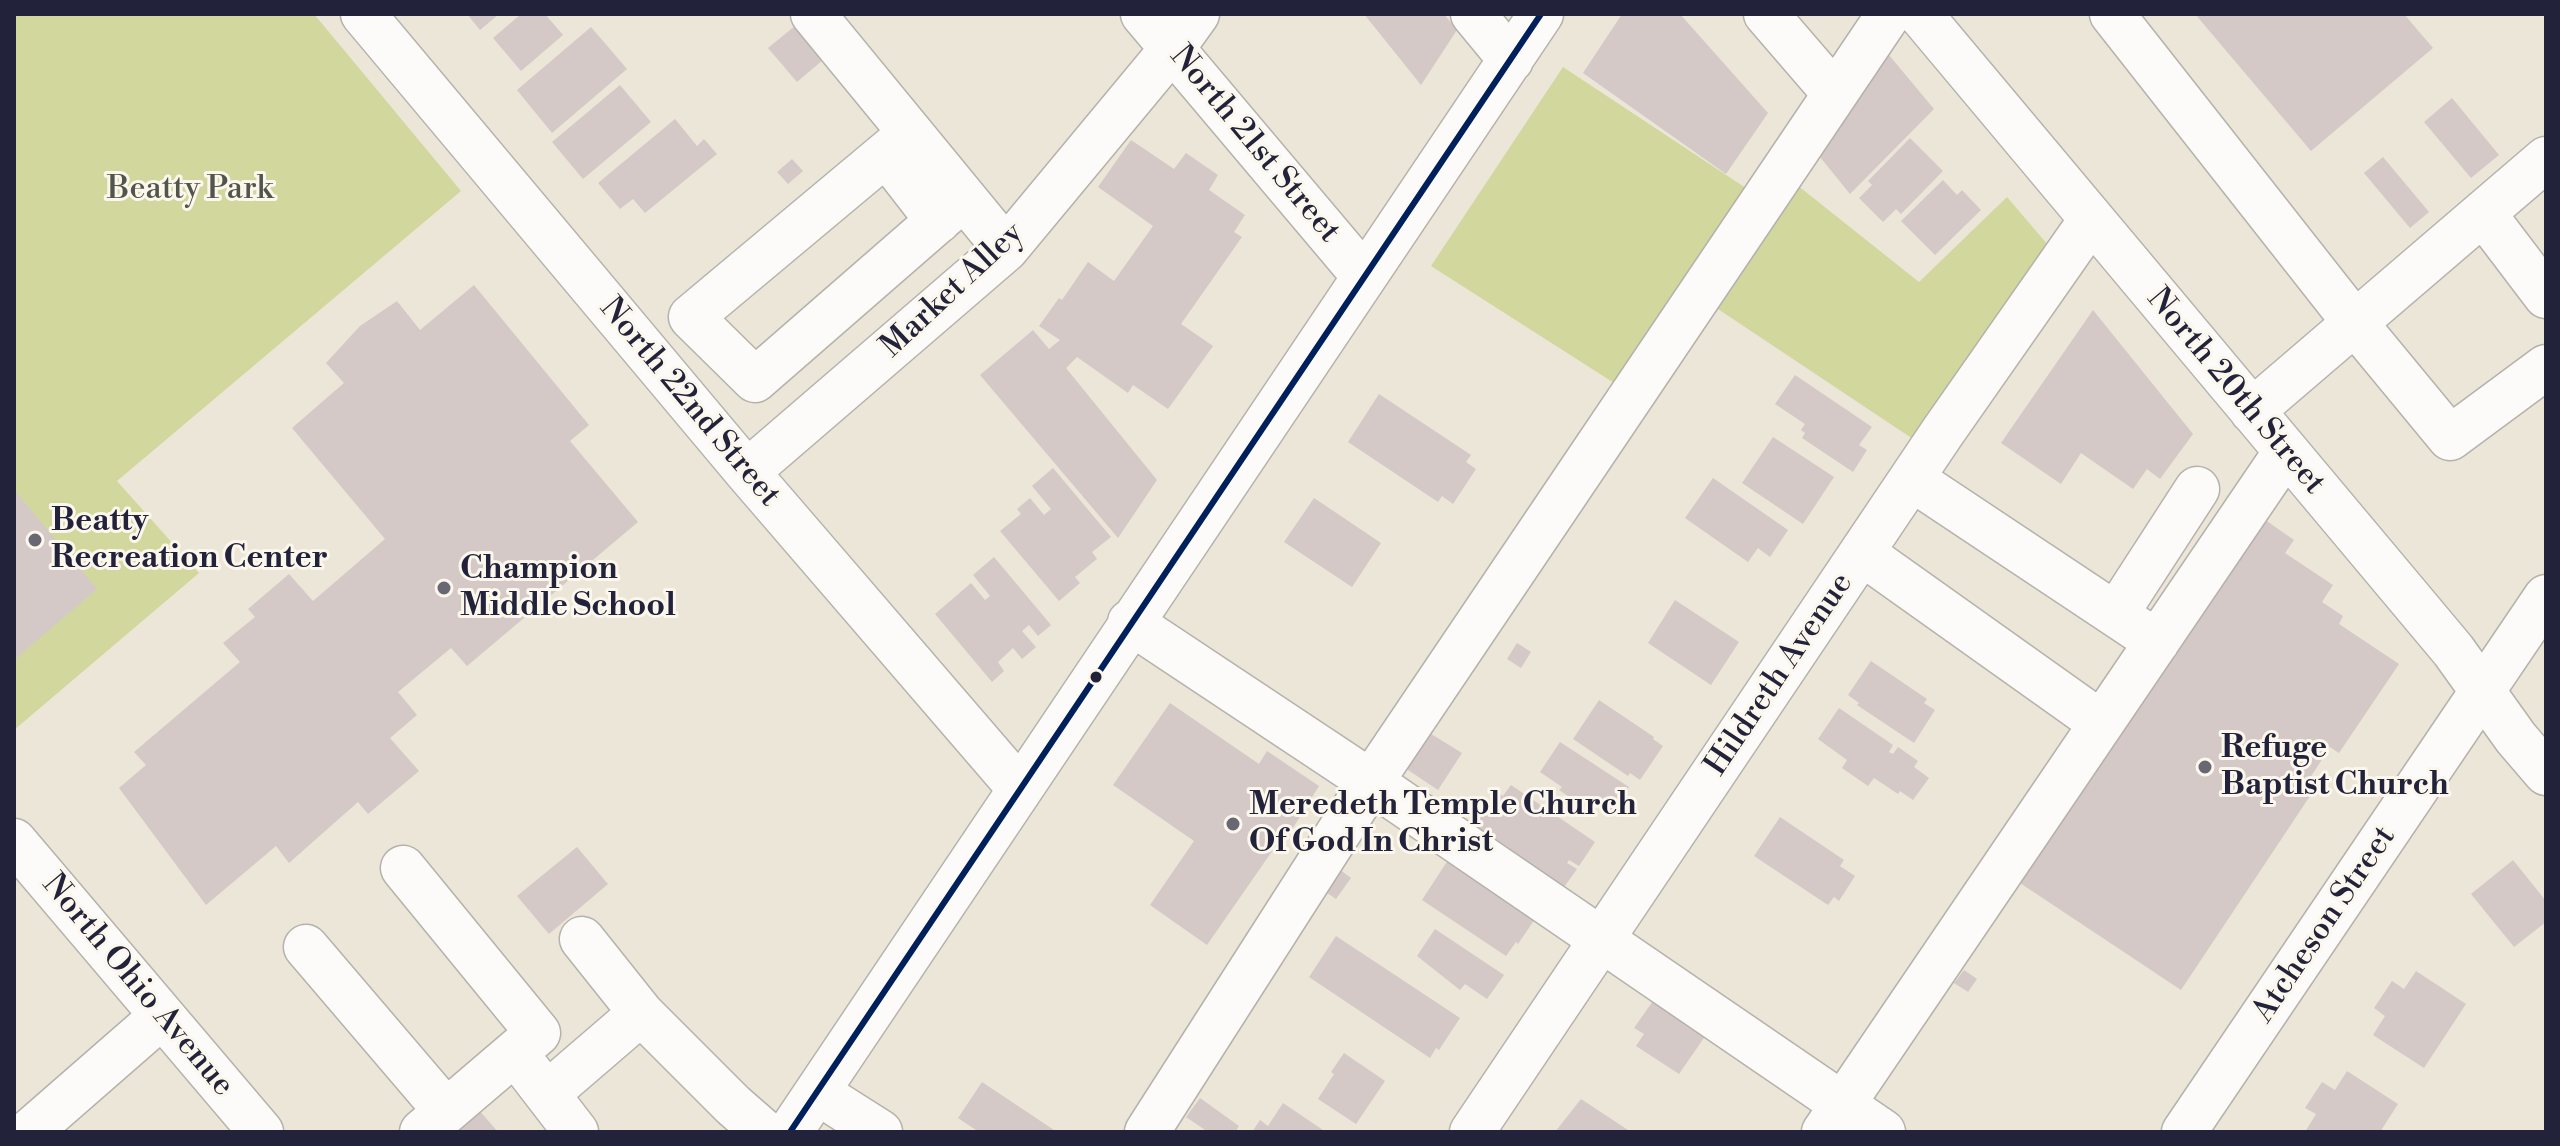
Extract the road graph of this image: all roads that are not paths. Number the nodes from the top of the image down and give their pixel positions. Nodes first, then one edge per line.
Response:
1 (363, 14) edge
2 (813, 14) edge
3 (1143, 14) edge
4 (1197, 14) edge
5 (1473, 14) edge
6 (1541, 14) edge
7 (1766, 14) edge
8 (2112, 14) edge
9 (1916, 15) edge
10 (1172, 49) junction
11 (1511, 60) junction
12 (1835, 94) junction
13 (898, 144) junction
14 (2546, 159) edge
15 (951, 210) junction
16 (2483, 213) junction
17 (2091, 220) junction
18 (1006, 249) junction
19 (1364, 276) junction
20 (868, 282) junction
21 (2546, 296) edge
22 (2355, 323) junction
23 (704, 330) junction
24 (911, 331) junction
25 (2546, 367) edge
26 (673, 384) junction
27 (2252, 411) junction
28 (2285, 453) junction
29 (747, 472) junction
30 (1912, 479) junction
31 (2197, 489) dead end
32 (1862, 553) junction
33 (2546, 597) edge
34 (2116, 614) junction
35 (1130, 622) junction
36 (2157, 642) junction
37 (2483, 692) junction
38 (2101, 723) junction
39 (2546, 773) edge
40 (1371, 782) junction
41 (1020, 789) junction
42 (14, 841) edge
43 (403, 868) dead end
44 (582, 939) dead end
45 (1601, 940) junction
46 (306, 947) dead end
47 (641, 1013) junction
48 (162, 1016) junction
49 (513, 1053) junction
50 (817, 1092) junction
51 (548, 1093) junction
52 (1833, 1118) edge
53 (434, 1122) edge
54 (29, 1132) edge
55 (261, 1132) edge
56 (576, 1132) edge
57 (764, 1132) edge
58 (790, 1132) edge
59 (880, 1132) edge
60 (1147, 1132) edge
61 (1472, 1132) edge
62 (1883, 1132) edge
63 (2184, 1132) edge

1 - 26 street, North 22nd Street
2 - 13 street
3 - 10 street, North 21st Street
4 - 10 street, Market Alley
5 - 11 street
6 - 11 street
7 - 12 street
8 - 22 street
9 - 12 street
9 - 17 street, North 20th Street
10 - 18 street, Market Alley
10 - 19 street, North 21st Street
11 - 19 street
12 - 40 street
13 - 15 street
13 - 23 street
14 - 16 street
15 - 18 street
15 - 20 street
16 - 21 street
16 - 22 street
17 - 27 street, North 20th Street
17 - 30 street, Hildreth Avenue
18 - 24 street, Market Alley
19 - 35 street
20 - 23 street
20 - 24 street
22 - 25 street
22 - 27 street
23 - 26 street
24 - 29 street, Market Alley
26 - 29 street, North 22nd Street
27 - 28 street, North 20th Street
28 - 36 street
28 - 37 street, North 20th Street
29 - 41 street, North 22nd Street
30 - 32 street, Hildreth Avenue
30 - 34 street
31 - 34 street
32 - 38 street
32 - 45 street, Hildreth Avenue
33 - 37 street, Atcheson Street
34 - 36 street
35 - 40 street
35 - 41 street
36 - 38 street
37 - 39 street, North 20th Street
37 - 63 street, Atcheson Street
38 - 52 street
40 - 45 street
40 - 60 street
41 - 50 street
42 - 48 street, North Ohio Avenue
43 - 49 street
44 - 47 street
45 - 52 street
45 - 61 street, Hildreth Avenue
46 - 53 street
47 - 51 street
47 - 57 street
48 - 54 street
48 - 55 street, North Ohio Avenue
49 - 51 street
49 - 53 street
50 - 58 street
50 - 59 street
51 - 56 street
52 - 62 street

